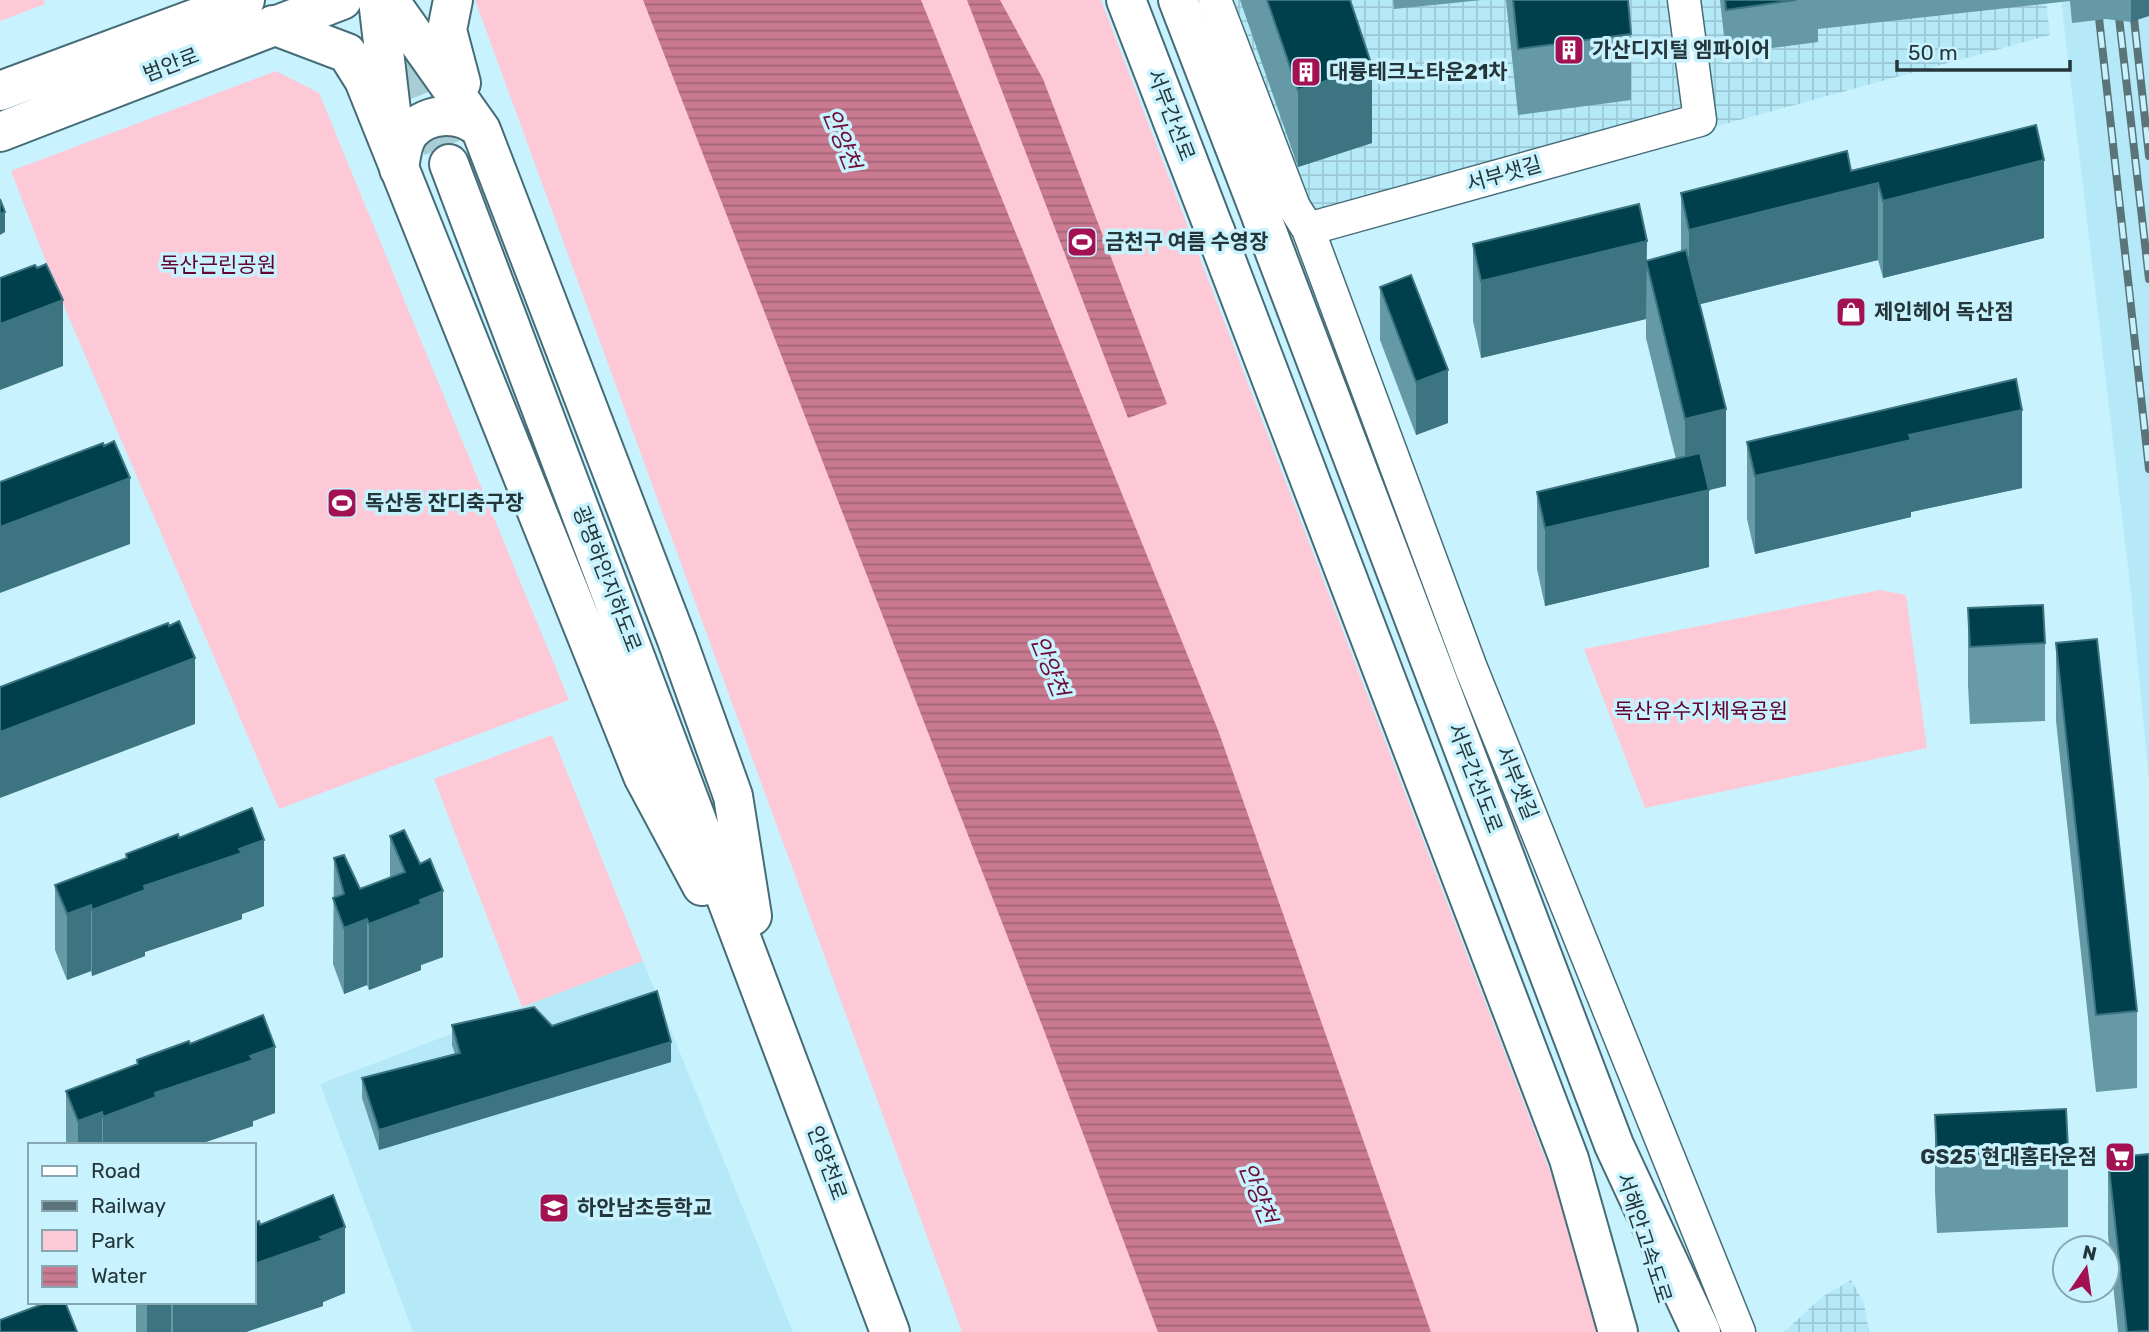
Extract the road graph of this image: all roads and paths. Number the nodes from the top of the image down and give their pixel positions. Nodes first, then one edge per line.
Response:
1 (378, 0) edge
2 (389, 0) edge
3 (453, 0) edge
4 (1126, 0) edge
5 (1178, 0) edge
6 (1215, 0) edge
7 (1684, 0) edge
8 (234, 2) edge
9 (333, 2) edge
10 (273, 25) junction
11 (0, 91) edge
12 (475, 121) junction
13 (0, 132) edge
14 (449, 164) tunnel mouth
15 (399, 169) junction
16 (1308, 229) junction
17 (764, 994) junction
18 (1614, 1145) junction
19 (1569, 1159) junction
20 (890, 1332) edge
21 (1618, 1332) edge
22 (1643, 1332) edge
23 (1674, 1332) edge
24 (1701, 1332) edge
25 (1739, 1332) edge

1 - 15 main road
2 - 12 main road
3 - 12 main road
4 - 19 main road, 서부간선로
5 - 18 main road, 서부간선도로
6 - 16 street, 서부샛길
7 - 16 street, 서부샛길
8 - 11 main road, 범안로
9 - 10 main road, 범안로
10 - 13 main road, 범안로
10 - 15 main road
12 - 15 main road
12 - 17 main road
14 - 17 main road, 광명하안지하도로
15 - 17 main road
16 - 25 street, 서부샛길
17 - 20 main road, 안양천로
18 - 23 main road, 서해안고속도로
18 - 24 main road, 서부간선도로
19 - 21 main road
19 - 22 main road, 서해안고속도로

